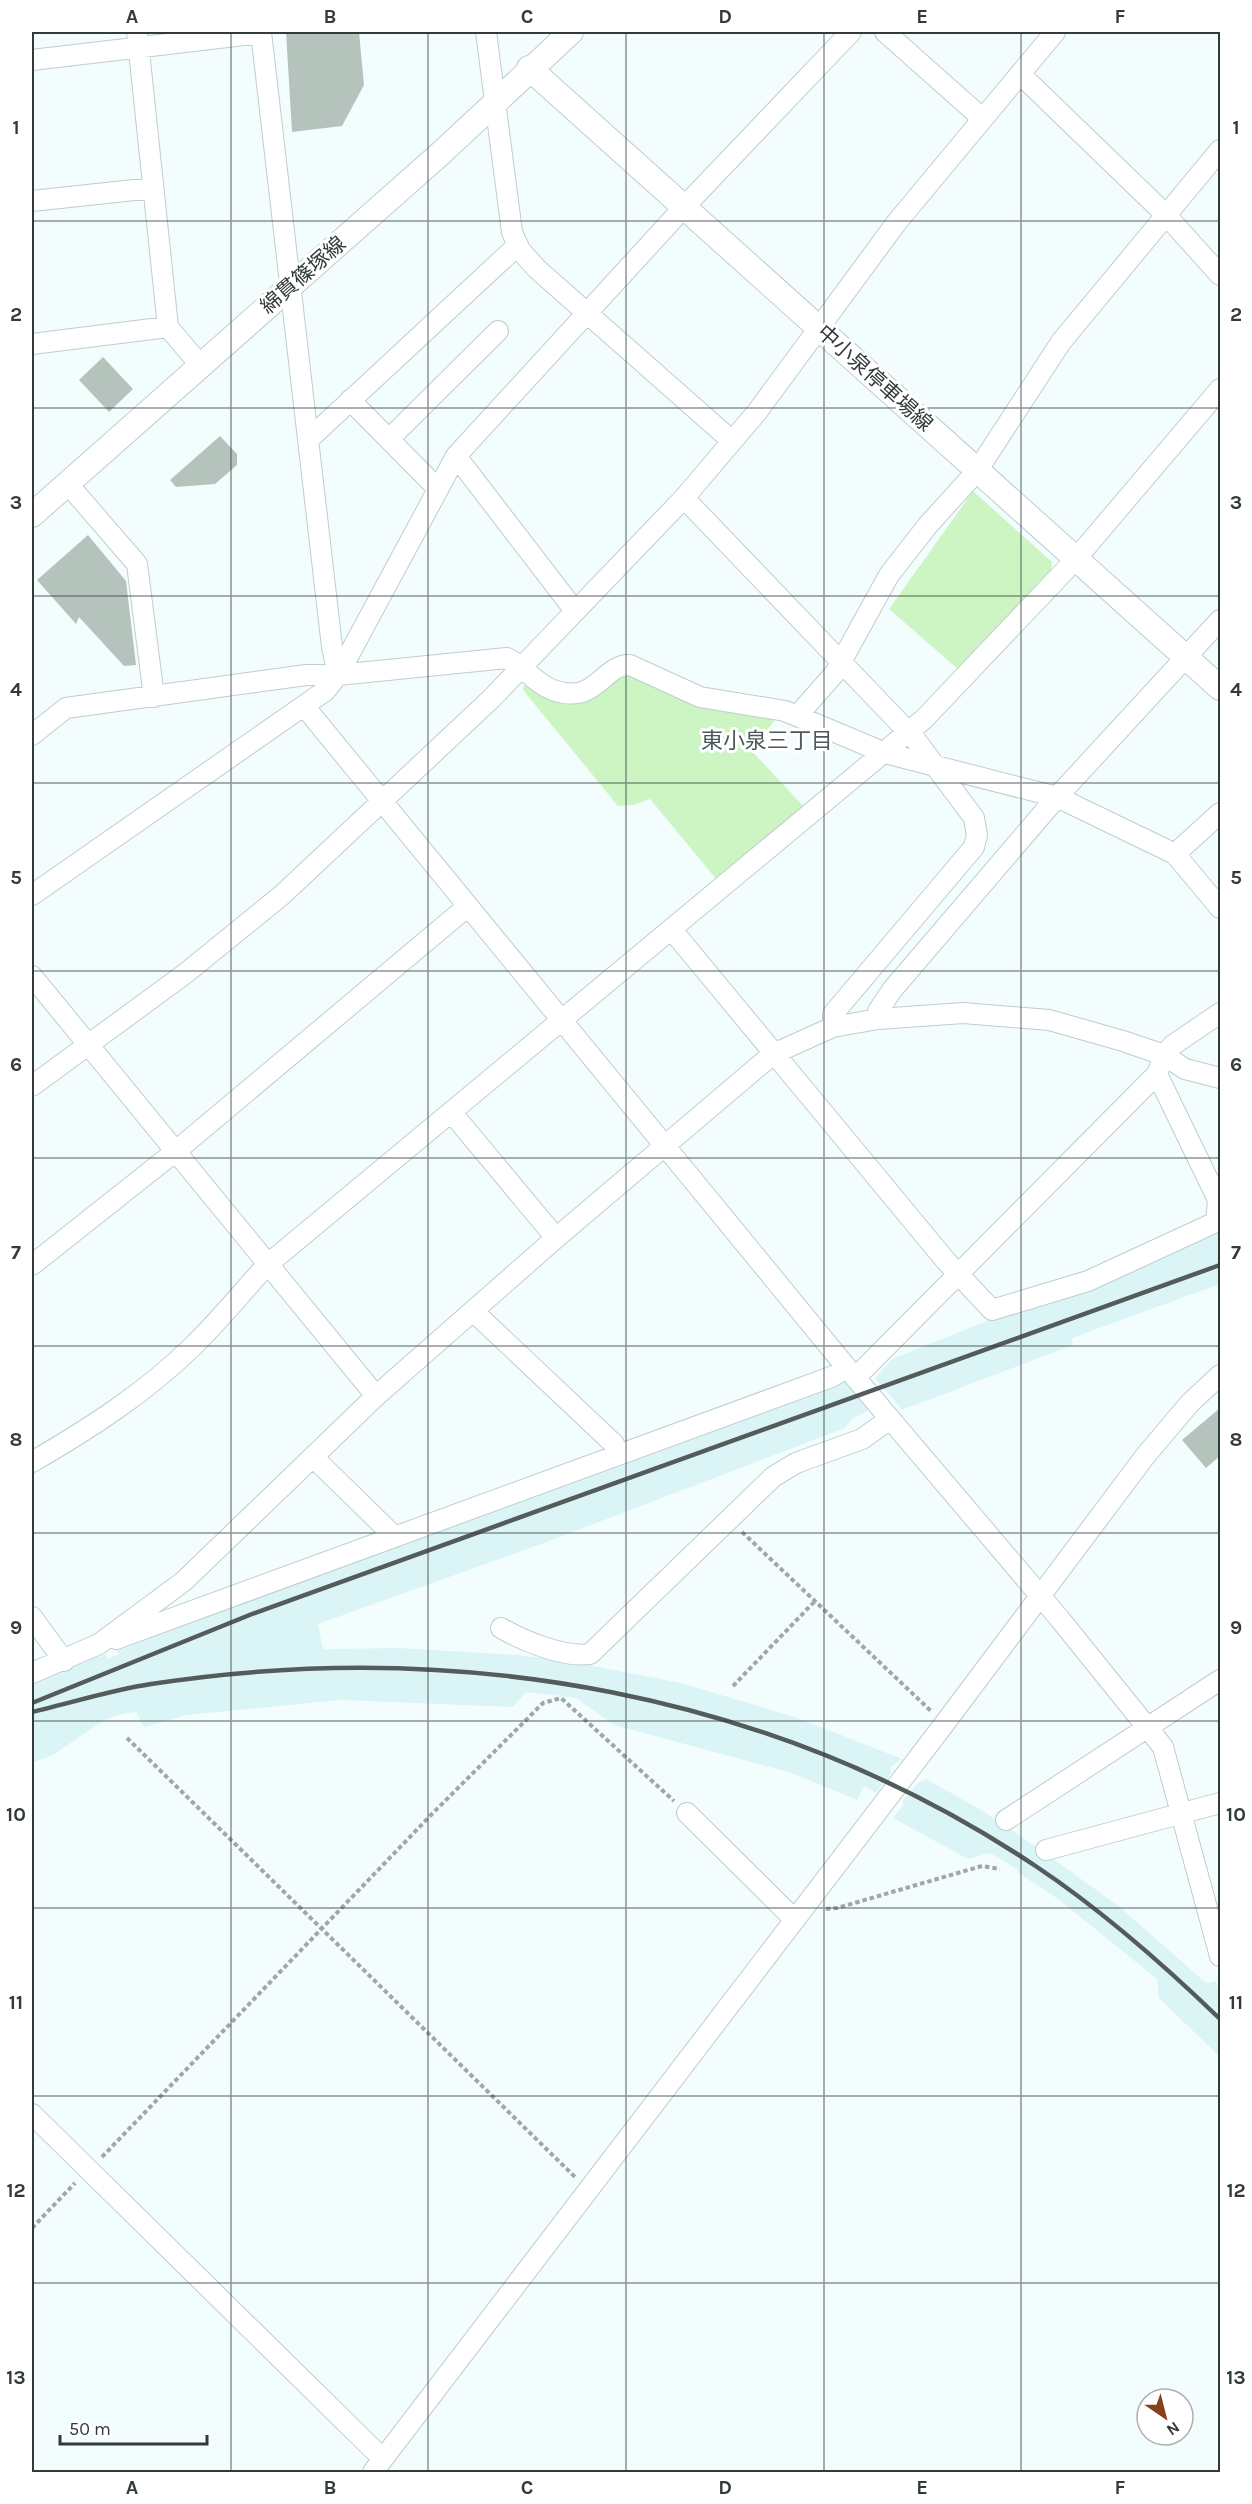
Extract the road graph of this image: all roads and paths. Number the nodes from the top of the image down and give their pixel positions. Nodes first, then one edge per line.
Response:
1 (261, 32) edge
2 (486, 32) edge
3 (570, 32) edge
4 (851, 32) edge
5 (885, 32) edge
6 (1055, 32) edge
7 (138, 40) edge
8 (32, 60) edge
9 (529, 68) junction
10 (1020, 74) junction
11 (494, 103) junction
12 (983, 119) junction
13 (1221, 150) edge
14 (153, 188) junction
15 (32, 201) edge
16 (685, 206) junction
17 (1166, 215) junction
18 (518, 245) junction
19 (1221, 275) edge
20 (290, 286) junction
21 (587, 311) junction
22 (168, 327) junction
23 (819, 327) junction
24 (498, 331) dead end
25 (32, 344) edge
26 (200, 365) junction
27 (1221, 389) edge
28 (350, 400) junction
29 (389, 439) junction
30 (308, 440) junction
31 (732, 441) junction
32 (456, 456) junction
33 (977, 471) junction
34 (67, 483) junction
35 (438, 489) junction
36 (684, 498) junction
37 (32, 514) edge
38 (1075, 560) junction
39 (575, 611) junction
40 (1221, 620) edge
41 (1186, 657) junction
42 (841, 662) junction
43 (519, 668) junction
44 (338, 675) junction
45 (1221, 688) edge
46 (154, 697) junction
47 (304, 706) junction
48 (798, 715) junction
49 (908, 733) junction
50 (32, 735) edge
51 (885, 753) junction
52 (934, 765) junction
53 (1057, 797) junction
54 (382, 803) junction
55 (1221, 813) edge
56 (1175, 854) junction
57 (32, 895) edge
58 (468, 906) junction
59 (1221, 908) edge
60 (672, 930) junction
61 (904, 930) junction
62 (929, 947) junction
63 (32, 976) edge
64 (1221, 1013) edge
65 (878, 1019) junction
66 (562, 1021) junction
67 (833, 1027) junction
68 (87, 1047) junction
69 (773, 1054) junction
70 (1164, 1055) junction
71 (1156, 1074) junction
72 (1221, 1078) edge
73 (32, 1086) edge
74 (452, 1113) junction
75 (665, 1146) junction
76 (176, 1151) junction
77 (556, 1238) junction
78 (32, 1265) edge
79 (267, 1265) junction
80 (959, 1275) junction
81 (473, 1311) junction
82 (851, 1372) junction
83 (1221, 1375) edge
84 (376, 1396) junction
85 (890, 1419) junction
86 (618, 1454) junction
87 (313, 1457) junction
88 (32, 1462) edge
89 (729, 1520) junction
90 (396, 1537) junction
91 (1040, 1596) junction
92 (815, 1601) junction
93 (32, 1617) edge
94 (501, 1628) dead end
95 (99, 1644) junction
96 (64, 1661) junction
97 (32, 1673) edge
98 (1221, 1680) edge
99 (733, 1686) dead end
100 (945, 1723) junction
101 (1149, 1727) junction
102 (127, 1738) dead end
103 (1221, 1803) edge
104 (687, 1813) joint
105 (1181, 1814) junction
106 (1006, 1820) dead end
107 (1046, 1850) dead end
108 (1000, 1869) dead end
109 (810, 1900) junction
110 (795, 1920) junction
111 (322, 1929) junction
112 (1221, 1956) edge
113 (32, 2114) edge
114 (89, 2170) junction
115 (587, 2189) junction
116 (32, 2228) edge
117 (378, 2466) edge

1 - 7 street
1 - 20 street
2 - 11 street
3 - 9 main road, 綿貫篠塚線
4 - 16 street
5 - 12 street
6 - 10 street
7 - 8 street
7 - 14 street
9 - 11 main road, 綿貫篠塚線
9 - 16 main road, 中小泉停車場線
10 - 12 street
10 - 17 street
11 - 18 street
11 - 20 main road, 綿貫篠塚線
12 - 23 street
13 - 17 street
14 - 15 street
14 - 22 street
16 - 21 street
16 - 23 main road, 中小泉停車場線
17 - 19 street
17 - 33 street
18 - 21 street
18 - 28 street
20 - 26 main road, 綿貫篠塚線
20 - 30 street
21 - 31 street
21 - 32 street
22 - 25 street
22 - 26 street
23 - 31 street
23 - 33 main road, 中小泉停車場線
24 - 29 street
26 - 34 main road, 綿貫篠塚線
27 - 38 street
28 - 29 street
28 - 30 street
29 - 35 street
30 - 44 street
31 - 36 street
32 - 35 street
32 - 39 street
33 - 38 main road, 中小泉停車場線
33 - 42 street
34 - 37 main road, 綿貫篠塚線
34 - 46 street
35 - 44 street
36 - 39 street
36 - 42 street
38 - 41 main road, 中小泉停車場線
38 - 49 street
39 - 43 street
40 - 41 street
41 - 45 main road, 中小泉停車場線
41 - 53 street
42 - 48 street
42 - 49 street
43 - 44 street
43 - 48 street
43 - 54 street
44 - 46 street
44 - 47 street
46 - 50 street
47 - 54 street
47 - 57 street
48 - 51 street
49 - 51 street
49 - 52 street
51 - 52 street
51 - 60 street
52 - 53 street
52 - 61 street
53 - 56 street
53 - 62 street
54 - 58 street
54 - 68 street
55 - 56 street
56 - 59 street
58 - 66 street
58 - 76 street
60 - 66 street
60 - 69 street
61 - 62 street
61 - 67 street
62 - 65 street
63 - 68 street
64 - 70 street
65 - 67 street
65 - 70 street
66 - 74 street
66 - 75 street
67 - 69 street
68 - 73 street
68 - 76 street
69 - 75 street
69 - 80 street
70 - 71 street
70 - 72 street
71 - 80 street
71 - 80 street
74 - 77 street
74 - 79 street
75 - 77 street
75 - 82 street
76 - 78 street
76 - 79 street
77 - 81 street
79 - 84 street
79 - 88 street
80 - 82 street
81 - 84 street
81 - 86 street
82 - 85 street
82 - 86 street
83 - 91 street
84 - 87 street
85 - 89 street
85 - 91 street
86 - 90 street
87 - 90 street
87 - 95 street
89 - 92 path
89 - 94 street
90 - 95 street
91 - 100 street
91 - 101 street
92 - 99 path
92 - 100 path
93 - 96 street
95 - 96 street
96 - 97 street
98 - 101 street
100 - 109 street
101 - 105 street
101 - 106 street
102 - 111 path
103 - 105 street
104 - 110 street
104 - 111 path
105 - 107 street
105 - 112 street
108 - 109 path
109 - 110 street
110 - 115 street
111 - 114 path
111 - 115 path
113 - 114 street
114 - 116 path
114 - 117 street
115 - 117 street

